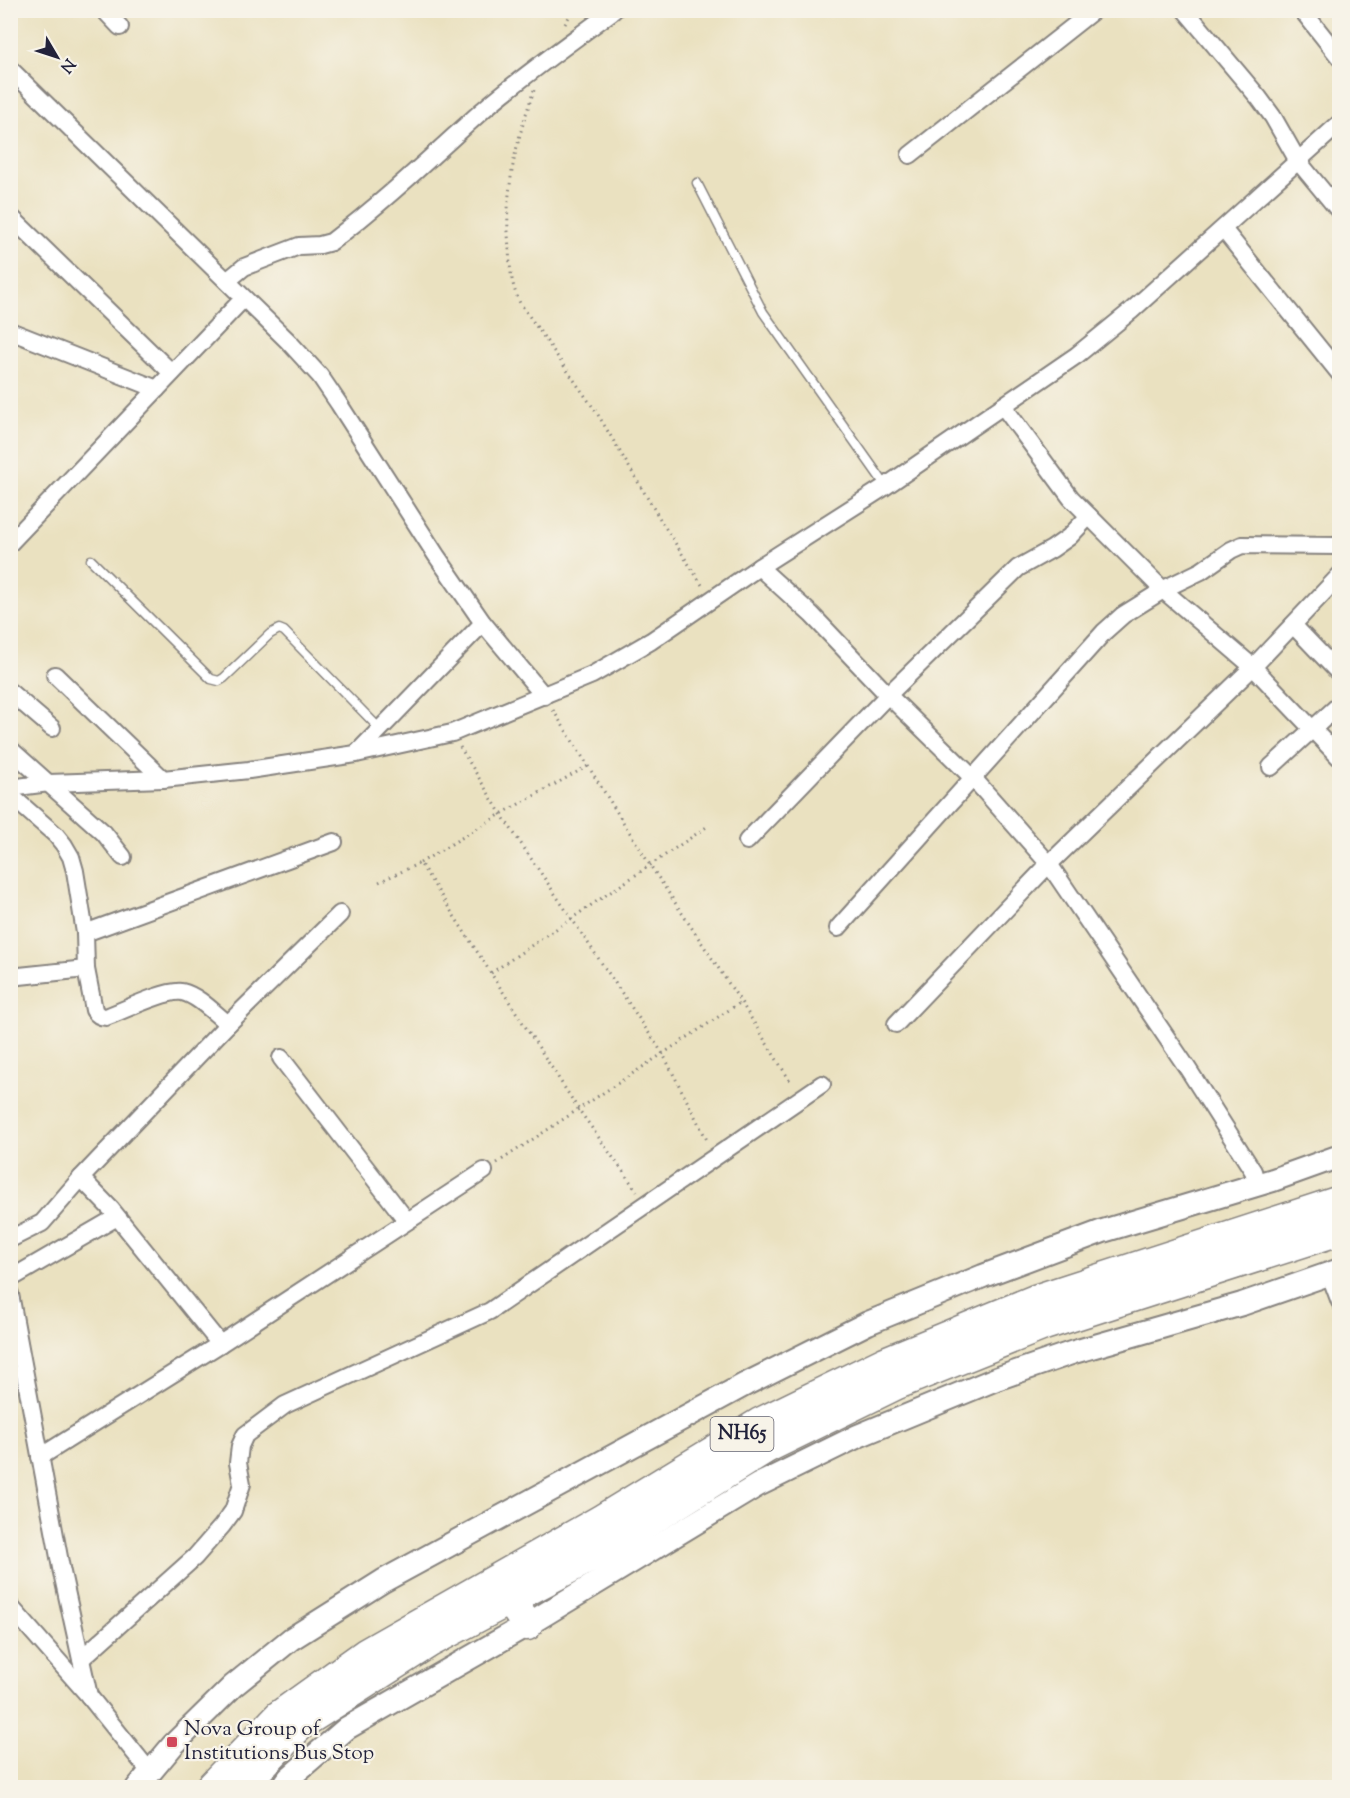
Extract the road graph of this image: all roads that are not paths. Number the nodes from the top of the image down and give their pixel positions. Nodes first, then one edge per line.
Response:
1 (104, 10) edge
2 (614, 10) edge
3 (1094, 10) edge
4 (1185, 10) edge
5 (1302, 10) edge
6 (120, 27) dead end
7 (1340, 58) edge
8 (10, 69) edge
9 (1340, 123) edge
10 (910, 155) dead end
11 (1298, 161) junction
12 (697, 183) dead end
13 (1340, 212) edge
14 (10, 216) edge
15 (1223, 229) junction
16 (227, 281) junction
17 (243, 299) junction
18 (10, 331) edge
19 (172, 373) junction
20 (1340, 375) edge
21 (157, 389) junction
22 (1003, 406) junction
23 (886, 486) junction
24 (1089, 516) junction
25 (10, 543) edge
26 (1340, 546) edge
27 (91, 560) dead end
28 (759, 567) junction
29 (1337, 584) edge
30 (1163, 590) junction
31 (483, 623) junction
32 (1293, 625) junction
33 (1253, 667) junction
34 (1340, 674) edge
35 (55, 675) dead end
36 (10, 692) edge
37 (888, 695) junction
38 (544, 696) junction
39 (1340, 704) edge
40 (52, 728) dead end
41 (380, 729) junction
42 (1312, 729) junction
43 (10, 749) edge
44 (356, 754) junction
45 (1340, 758) edge
46 (1271, 767) dead end
47 (973, 778) junction
48 (163, 779) junction
49 (49, 783) junction
50 (10, 788) edge
51 (10, 795) edge
52 (747, 841) dead end
53 (334, 842) dead end
54 (123, 857) dead end
55 (1049, 864) junction
56 (340, 914) dead end
57 (838, 928) dead end
58 (85, 933) junction
59 (86, 969) junction
60 (10, 977) edge
61 (228, 1024) junction
62 (896, 1024) dead end
63 (281, 1058) dead end
64 (822, 1084) dead end
65 (1340, 1156) edge
66 (484, 1171) road end
67 (81, 1178) junction
68 (1257, 1184) junction
69 (1340, 1201) edge
70 (117, 1217) junction
71 (407, 1221) junction
72 (1340, 1230) edge
73 (10, 1239) edge
74 (1334, 1271) edge
75 (10, 1279) edge
76 (10, 1294) edge
77 (1340, 1302) edge
78 (220, 1344) junction
79 (40, 1457) junction
80 (510, 1600) junction
81 (10, 1606) edge
82 (527, 1625) junction
83 (81, 1659) junction
84 (89, 1696) junction
85 (144, 1780) edge
86 (210, 1788) edge
87 (240, 1788) edge
88 (282, 1788) edge

1 - 6 street
2 - 16 street
3 - 10 street
4 - 11 street
5 - 7 street
8 - 16 street
9 - 11 street
11 - 13 street
11 - 15 street
12 - 23 lane
14 - 19 street
15 - 20 street
15 - 22 street
16 - 17 street
17 - 19 street
17 - 31 street
18 - 21 street
19 - 21 street
21 - 25 street
22 - 23 street
22 - 24 street
23 - 28 street
24 - 30 street
24 - 37 street
26 - 30 street
27 - 41 lane
28 - 37 street
28 - 38 street
29 - 32 street
30 - 33 street
30 - 47 street
31 - 38 street
31 - 41 street
32 - 33 street
32 - 34 street
33 - 42 street
33 - 55 street
35 - 48 street
36 - 40 street
37 - 47 street
37 - 52 street
38 - 44 street
39 - 42 street
41 - 44 street
42 - 45 street
42 - 46 street
43 - 49 street
44 - 48 street
47 - 55 street
47 - 57 street
48 - 49 street
49 - 50 street
49 - 54 street
51 - 58 street
53 - 58 street
55 - 62 street
55 - 68 street
56 - 61 street
58 - 59 street
59 - 60 street
59 - 61 street
61 - 67 street
63 - 71 street
64 - 83 street
65 - 68 street
66 - 71 street
67 - 70 street
67 - 73 street
68 - 85 street
69 - 86 highway, NH65
70 - 75 street
70 - 78 street
71 - 78 street
72 - 80 highway, NH65
74 - 77 street
74 - 82 street
76 - 79 street
78 - 79 street
79 - 83 street
80 - 82 highway
80 - 87 highway, NH65
81 - 84 street
82 - 88 street
83 - 84 street
84 - 85 street

